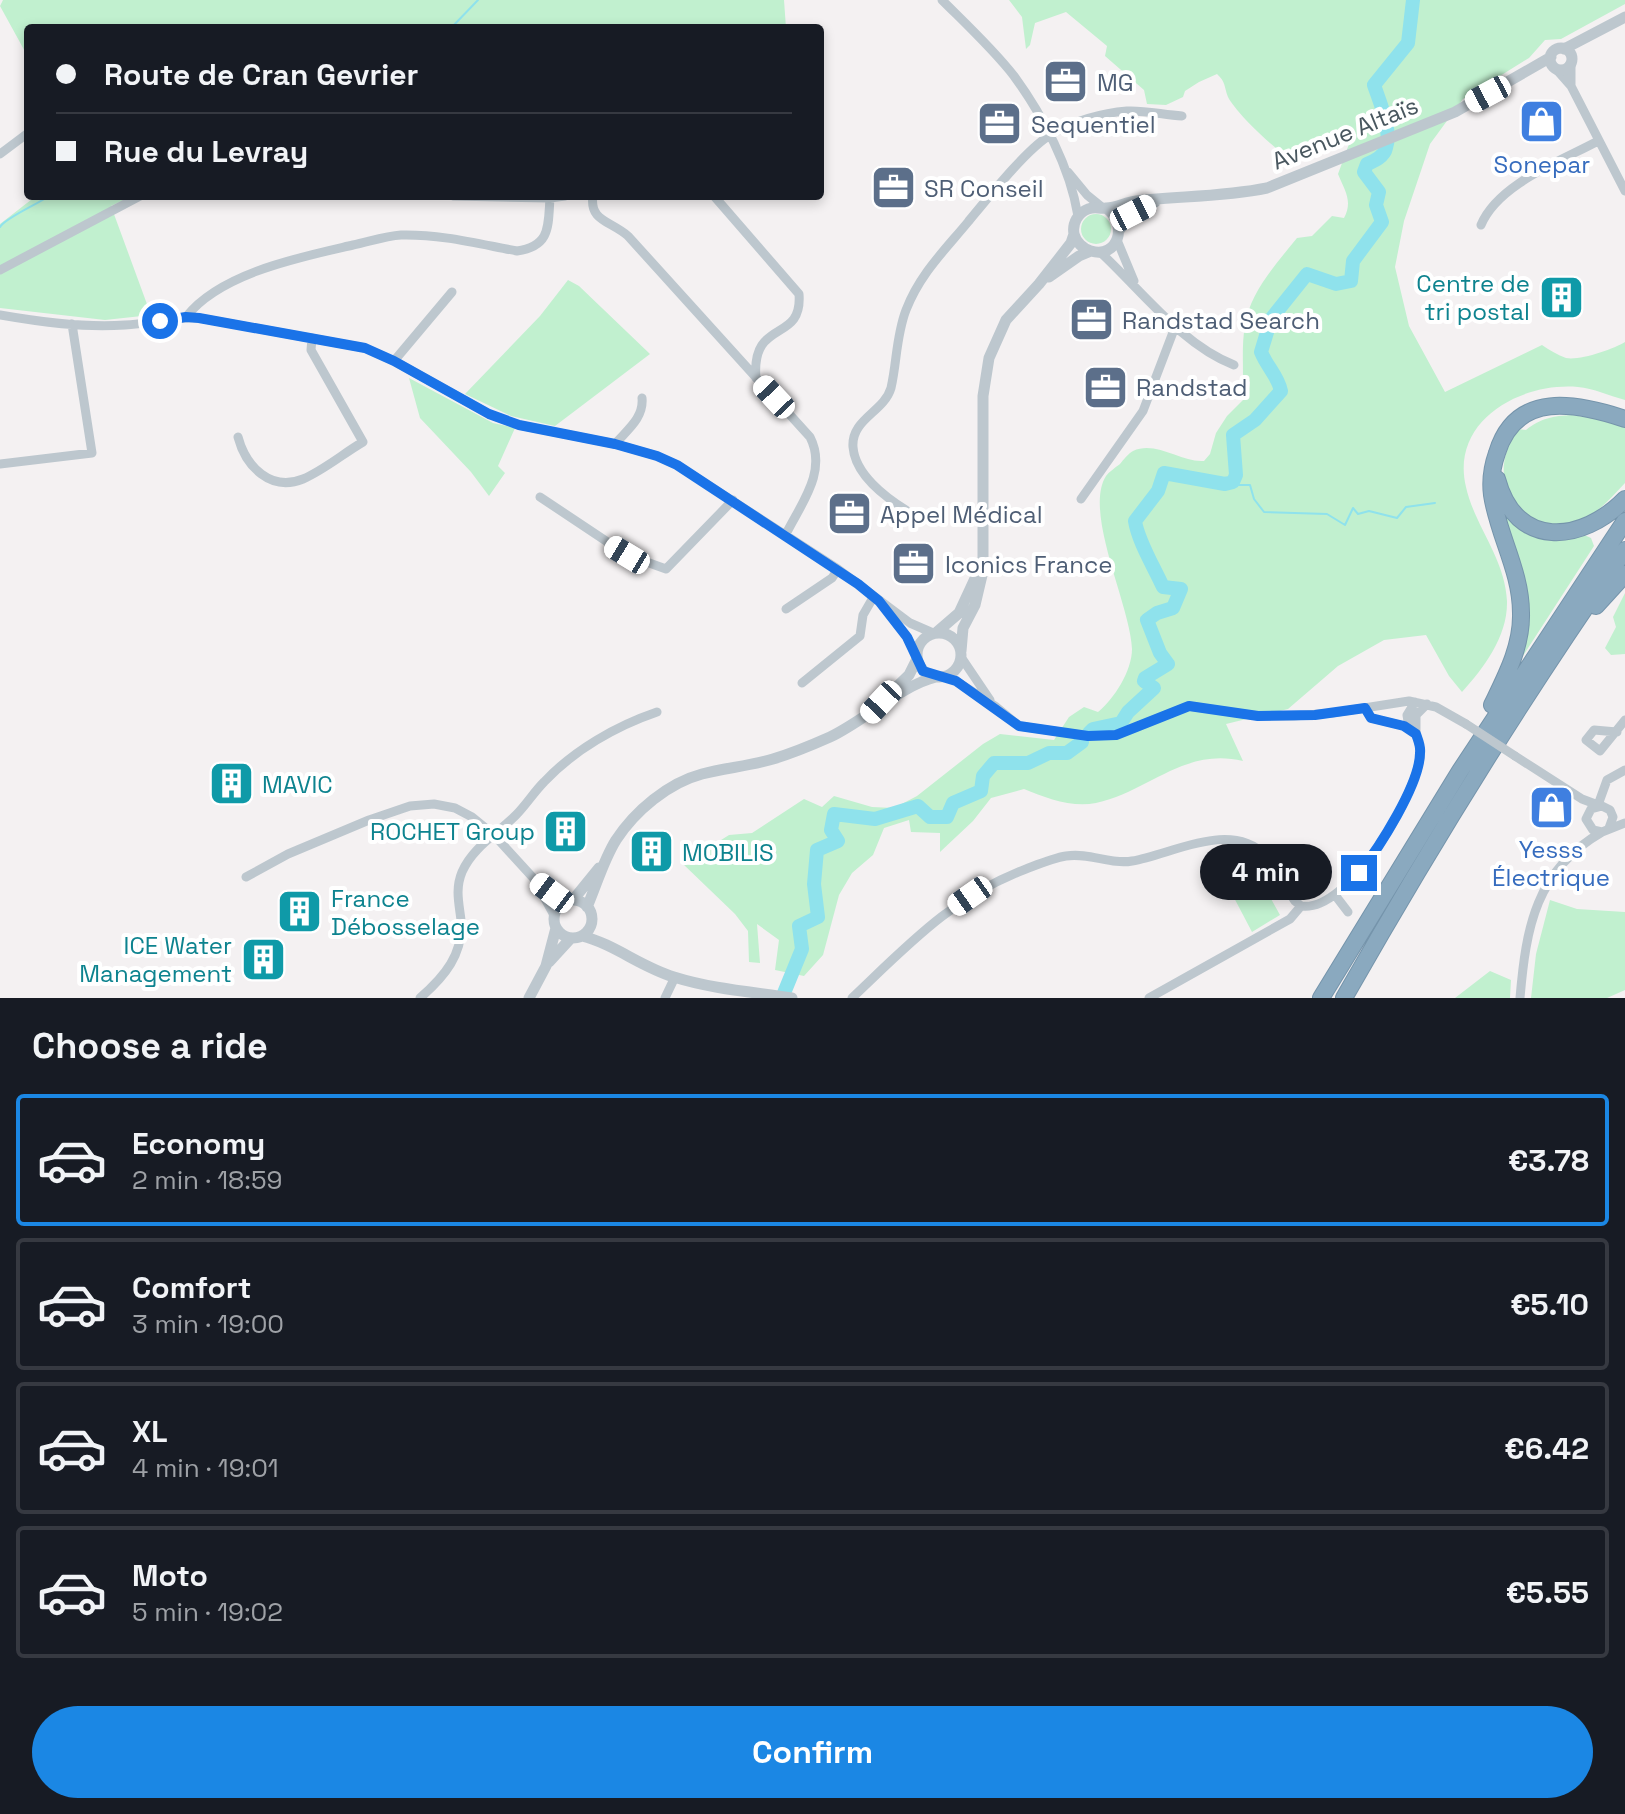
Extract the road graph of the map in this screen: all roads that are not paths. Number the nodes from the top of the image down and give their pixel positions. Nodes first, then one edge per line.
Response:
1 (942, 0) edge
2 (1625, 17) edge
3 (1569, 56) junction
4 (1554, 64) junction
5 (1571, 86) junction
6 (1182, 116) dead end
7 (1050, 134) junction
8 (24, 136) edge
9 (1598, 141) junction
10 (0, 154) edge
11 (1063, 167) junction
12 (1624, 186) edge
13 (132, 200) edge
14 (550, 200) edge
15 (593, 200) edge
16 (717, 200) edge
17 (1159, 200) junction
18 (1104, 208) junction
19 (1078, 216) junction
20 (1481, 225) dead end
21 (1074, 234) junction
22 (1119, 234) junction
23 (1096, 252) junction
24 (0, 270) edge
25 (1039, 284) junction
26 (1135, 284) junction
27 (452, 292) dead end
28 (0, 315) edge
29 (186, 317) junction
30 (72, 324) junction
31 (1175, 327) junction
32 (312, 338) junction
33 (737, 359) junction
34 (394, 361) junction
35 (755, 362) junction
36 (1234, 365) dead end
37 (756, 378) junction
38 (642, 398) dead end
39 (1625, 419) edge
40 (238, 437) dead end
41 (615, 444) junction
42 (1496, 454) junction
43 (0, 464) edge
44 (540, 497) dead end
45 (1081, 499) dead end
46 (1625, 499) edge
47 (733, 500) junction
48 (906, 510) dead end
49 (1625, 521) edge
50 (785, 536) junction
51 (1625, 550) edge
52 (982, 556) junction
53 (838, 569) junction
54 (1625, 574) edge
55 (877, 599) junction
56 (786, 609) dead end
57 (935, 633) junction
58 (1565, 639) junction
59 (961, 654) junction
60 (916, 656) junction
61 (940, 677) junction
62 (802, 683) dead end
63 (1415, 702) junction
64 (1427, 704) junction
65 (995, 706) junction
66 (1365, 708) junction
67 (657, 712) dead end
68 (868, 716) junction
69 (1625, 720) edge
70 (1412, 731) junction
71 (1617, 732) dead end
72 (1625, 770) edge
73 (1460, 771) junction
74 (1582, 799) junction
75 (1598, 805) junction
76 (1610, 810) junction
77 (1588, 812) junction
78 (1625, 812) edge
79 (1587, 823) junction
80 (1625, 823) edge
81 (1606, 830) junction
82 (494, 835) junction
83 (1578, 846) junction
84 (604, 861) junction
85 (246, 877) dead end
86 (536, 881) junction
87 (1335, 895) junction
88 (569, 901) junction
89 (1301, 906) junction
90 (587, 907) junction
91 (1348, 912) dead end
92 (554, 915) junction
93 (592, 922) junction
94 (556, 928) junction
95 (576, 937) junction
96 (618, 951) junction
97 (546, 966) junction
98 (675, 977) junction
99 (420, 998) edge
100 (529, 998) edge
101 (665, 998) edge
102 (792, 998) edge
103 (852, 998) edge
104 (1149, 998) edge
105 (1321, 998) edge
106 (1344, 998) edge
107 (1520, 998) edge

1 - 7 street
2 - 3 street
3 - 4 street
3 - 4 street
3 - 5 street
4 - 5 street
4 - 17 street, Avenue Altaïs
5 - 9 street
6 - 7 street
7 - 11 street
7 - 48 street
8 - 10 street
9 - 12 street
9 - 20 street
11 - 18 street
11 - 19 street
13 - 24 street
14 - 29 street
15 - 33 street
16 - 35 street
17 - 18 street, Avenue Altaïs
17 - 22 street, Avenue Altaïs
18 - 19 street
18 - 22 street
19 - 21 street
21 - 23 street
21 - 25 street
22 - 23 street
22 - 26 street
23 - 25 street
23 - 26 street
25 - 52 street
26 - 31 street
27 - 34 street
28 - 30 street
29 - 30 street
29 - 32 street
30 - 43 street
31 - 36 street
31 - 45 street
32 - 34 street
32 - 40 street
33 - 35 street
33 - 37 street
34 - 41 street
35 - 37 street
37 - 50 street
38 - 41 street
39 - 42 highway
41 - 47 street
42 - 46 highway
42 - 73 highway
44 - 47 street
47 - 50 street
49 - 73 highway
50 - 53 street
51 - 58 highway
52 - 57 street
52 - 59 street
53 - 55 street
53 - 56 street
54 - 58 highway
55 - 57 street
55 - 60 street
55 - 62 street
57 - 59 street
57 - 60 street
58 - 106 highway
59 - 61 street
59 - 65 street
60 - 61 street
60 - 68 street
61 - 65 street
61 - 68 street
63 - 64 street
63 - 66 street
63 - 70 street
64 - 70 street
64 - 74 street, bridge
65 - 66 street
66 - 70 street
67 - 82 street
68 - 84 street
69 - 71 street
70 - 87 street
72 - 75 street
73 - 105 highway
74 - 75 street
74 - 77 street
75 - 76 street
75 - 77 street
76 - 78 street
76 - 81 street
77 - 79 street
79 - 81 street
79 - 83 street
80 - 81 street
81 - 83 street
82 - 85 street
82 - 86 street
82 - 99 street
83 - 107 street
84 - 88 street
84 - 90 street
86 - 88 street
86 - 92 street
87 - 89 street
87 - 91 street
88 - 90 street
88 - 92 street
89 - 103 street
89 - 104 street
90 - 93 street
92 - 94 street
93 - 95 street
93 - 96 street
94 - 95 street
94 - 97 street
95 - 96 street
95 - 97 street
96 - 98 street
97 - 100 street
98 - 101 street
98 - 102 street

